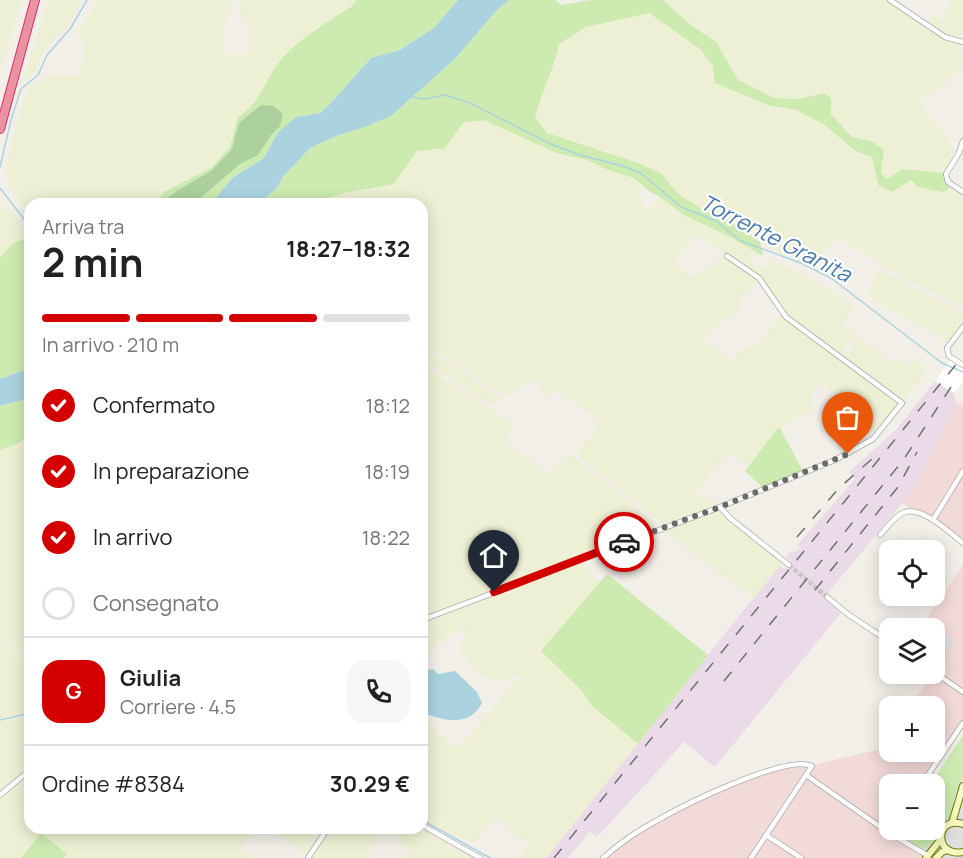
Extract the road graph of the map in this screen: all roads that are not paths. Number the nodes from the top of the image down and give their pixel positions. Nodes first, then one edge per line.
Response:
1 (30, 0) edge
2 (35, 0) edge
3 (890, 0) edge
4 (963, 42) edge
5 (0, 109) edge
6 (0, 129) edge
7 (963, 141) edge
8 (963, 192) edge
9 (727, 256) dead end
10 (963, 327) edge
11 (963, 365) edge
12 (963, 471) edge
13 (956, 482) junction
14 (963, 486) edge
15 (720, 507) junction
16 (933, 520) junction
17 (880, 535) dead end
18 (963, 543) edge
19 (789, 565) tunnel mouth
20 (827, 597) tunnel mouth
21 (428, 618) edge
22 (879, 635) edge
23 (945, 680) edge
24 (963, 692) edge
25 (963, 723) edge
26 (929, 774) edge
27 (24, 775) edge
28 (806, 775) junction
29 (963, 786) edge
30 (0, 795) edge
31 (879, 823) edge
32 (952, 823) junction
33 (963, 824) edge
34 (428, 828) edge
35 (945, 828) edge
36 (324, 834) edge
37 (766, 835) junction
38 (903, 840) edge
39 (940, 840) edge
40 (941, 840) edge
41 (947, 850) junction
42 (961, 854) edge
43 (926, 857) edge
44 (308, 858) edge
45 (480, 858) edge
46 (604, 858) edge
47 (751, 858) edge
48 (801, 858) edge
49 (936, 858) edge

1 - 5 highway
2 - 6 highway
3 - 4 street
7 - 8 street
9 - 15 street
10 - 11 street
12 - 13 street
13 - 14 street
13 - 16 street
15 - 19 street
15 - 21 street
16 - 17 street
16 - 18 street
20 - 22 street
23 - 24 street
25 - 26 street
27 - 30 street
28 - 31 street
28 - 37 street
28 - 46 street
29 - 32 main road
32 - 33 main road
32 - 35 main road
34 - 45 street
36 - 44 street
37 - 47 street
37 - 48 street
38 - 43 street
39 - 43 main road
40 - 41 main road
41 - 42 main road
41 - 49 main road

